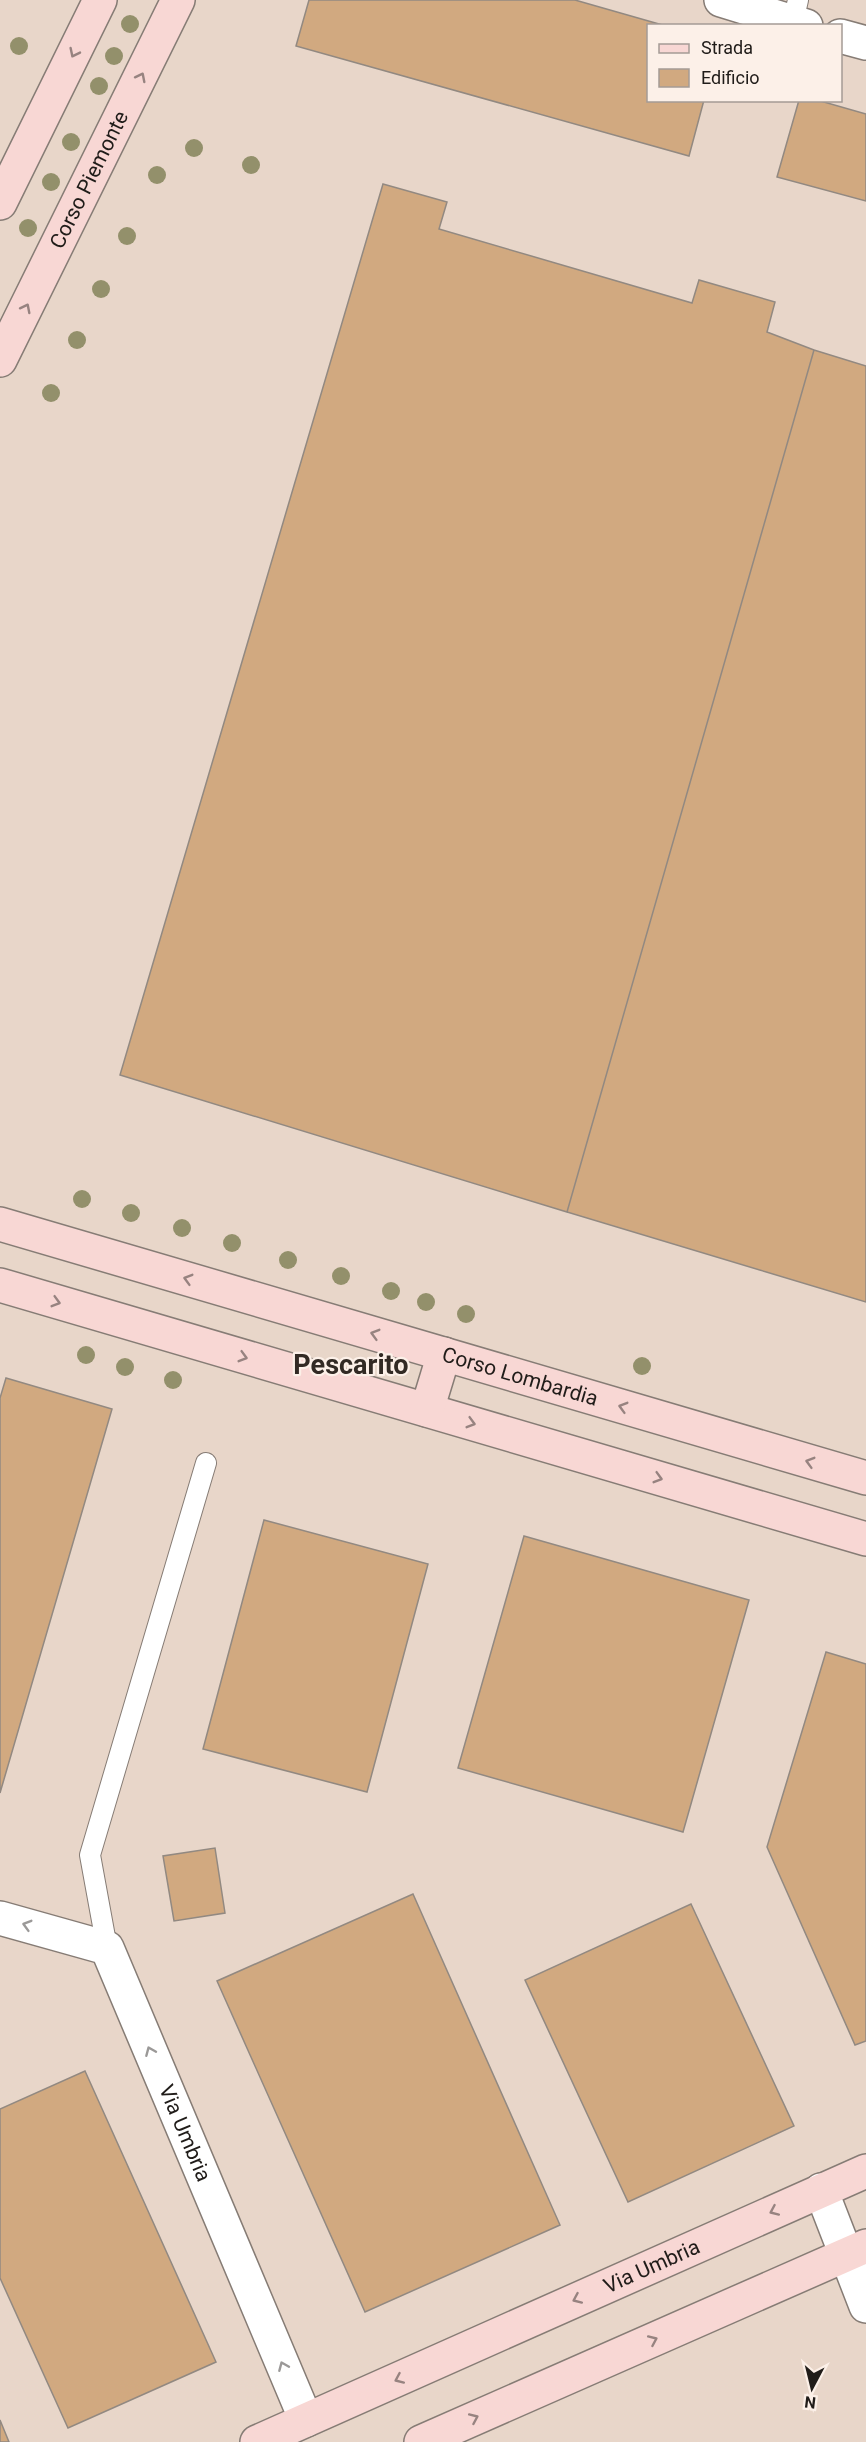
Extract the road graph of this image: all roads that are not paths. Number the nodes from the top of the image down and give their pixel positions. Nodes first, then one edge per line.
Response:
1 (100, 0) edge
2 (178, 0) edge
3 (721, 0) edge
4 (799, 16) edge
5 (842, 37) edge
6 (866, 43) edge
7 (0, 203) edge
8 (0, 360) edge
9 (0, 1224) edge
10 (0, 1285) edge
11 (444, 1354) junction
12 (427, 1410) junction
13 (206, 1463) dead end
14 (866, 1478) edge
15 (866, 1539) edge
16 (0, 1918) edge
17 (107, 1948) junction
18 (866, 2170) edge
19 (821, 2190) junction
20 (856, 2250) edge
21 (866, 2306) edge
22 (306, 2420) junction
23 (257, 2442) edge
24 (421, 2442) edge

1 -> 7 street
8 -> 2 street, Corso Piemonte
3 - 4 street
5 - 6 street
11 -> 9 street, Corso Lombardia
10 -> 12 street
11 - 12 street
14 -> 11 street, Corso Lombardia
12 -> 15 street
13 - 17 lane
17 -> 16 street
22 -> 17 street, Via Umbria
18 - 19 street, Via Umbria
19 - 20 street
19 -> 22 street, Via Umbria
20 - 21 street
24 -> 20 street
22 - 23 street, Via Umbria

